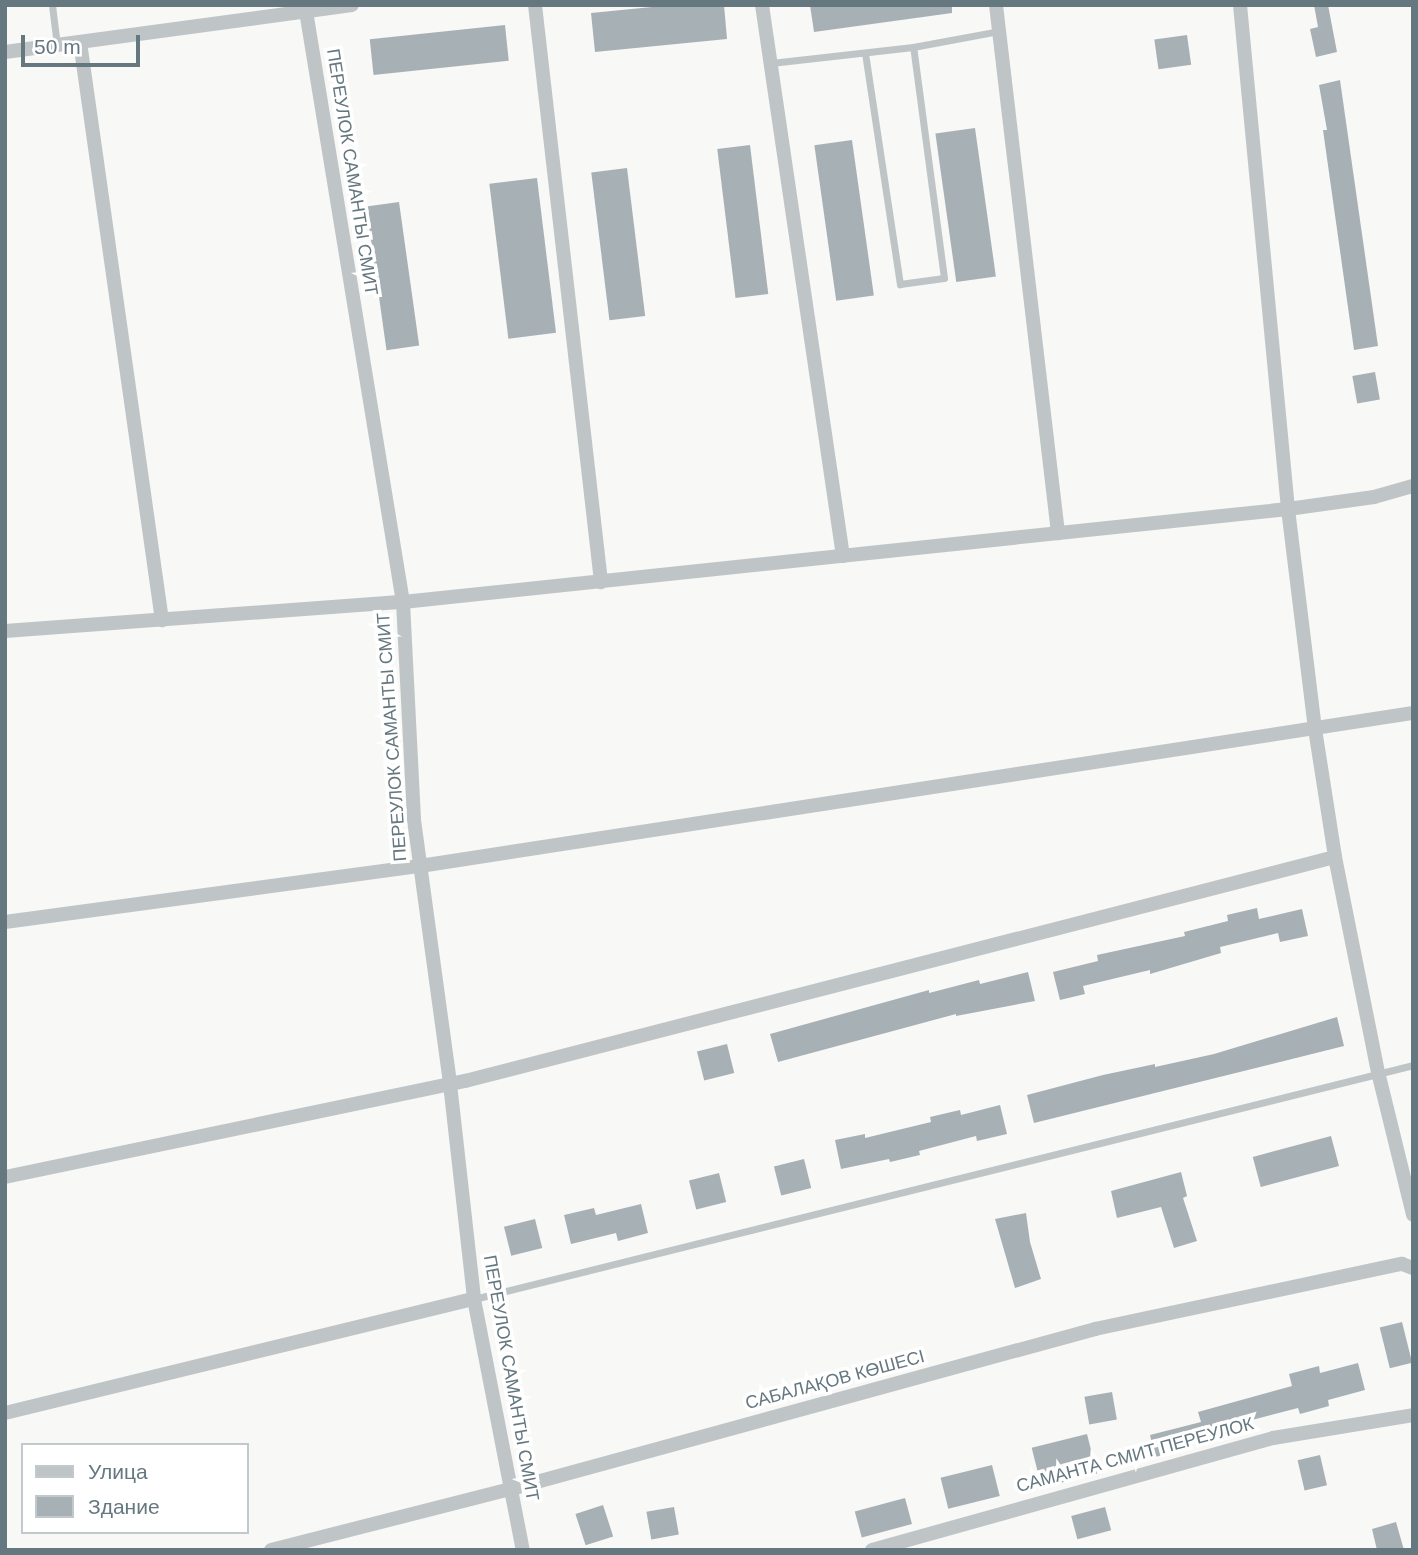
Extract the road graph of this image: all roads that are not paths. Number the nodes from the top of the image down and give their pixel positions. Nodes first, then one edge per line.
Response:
1 (52, 5) edge
2 (352, 5) edge
3 (536, 5) edge
4 (762, 5) edge
5 (996, 5) edge
6 (1240, 5) edge
7 (306, 8) edge
8 (999, 31) junction
9 (80, 42) junction
10 (57, 45) junction
11 (913, 47) junction
12 (5, 52) edge
13 (865, 52) junction
14 (771, 63) junction
15 (1413, 486) edge
16 (1288, 509) junction
17 (1058, 534) junction
18 (844, 556) junction
19 (601, 582) junction
20 (403, 602) junction
21 (162, 620) junction
22 (5, 631) edge
23 (1413, 713) edge
24 (1315, 729) junction
25 (1335, 857) junction
26 (420, 866) junction
27 (5, 922) edge
28 (1413, 1065) edge
29 (1378, 1072) junction
30 (450, 1084) junction
31 (5, 1177) edge
32 (1413, 1215) edge
33 (1413, 1268) edge
34 (474, 1299) junction
35 (5, 1413) edge
36 (1413, 1415) edge
37 (511, 1489) junction
38 (271, 1550) edge
39 (523, 1550) edge
40 (872, 1550) edge

1 - 10 lane
2 - 7 street
3 - 19 street
4 - 14 street
5 - 8 street
6 - 16 street
7 - 9 street
7 - 20 street, ПЕРЕУЛОК САМАНТЫ СМИТ
8 - 11 lane
8 - 17 street
9 - 10 street
9 - 21 street
10 - 12 street
11 - 13 lane
11 - 13 lane
13 - 14 lane
14 - 18 street
15 - 16 street
16 - 17 street
16 - 24 street
17 - 18 street
18 - 19 street
19 - 20 street
20 - 21 street
20 - 26 street, ПЕРЕУЛОК САМАНТЫ СМИТ
21 - 22 street
23 - 24 street
24 - 25 street
24 - 26 street
25 - 29 street
25 - 30 street
26 - 27 street
26 - 30 street, ПЕРЕУЛОК САМАНТЫ СМИТ
28 - 29 lane
29 - 32 street
29 - 34 lane
30 - 31 street
30 - 34 street, ПЕРЕУЛОК САМАНТЫ СМИТ
33 - 37 street, САБАЛАҚОВ КӨШЕСІ
34 - 35 street
34 - 37 street, ПЕРЕУЛОК САМАНТЫ СМИТ
36 - 40 street, САМАНТА СМИТ ПЕРЕУЛОК
37 - 38 street, САБАЛАҚОВ КӨШЕСІ
37 - 39 street, ПЕРЕУЛОК САМАНТЫ СМИТ

